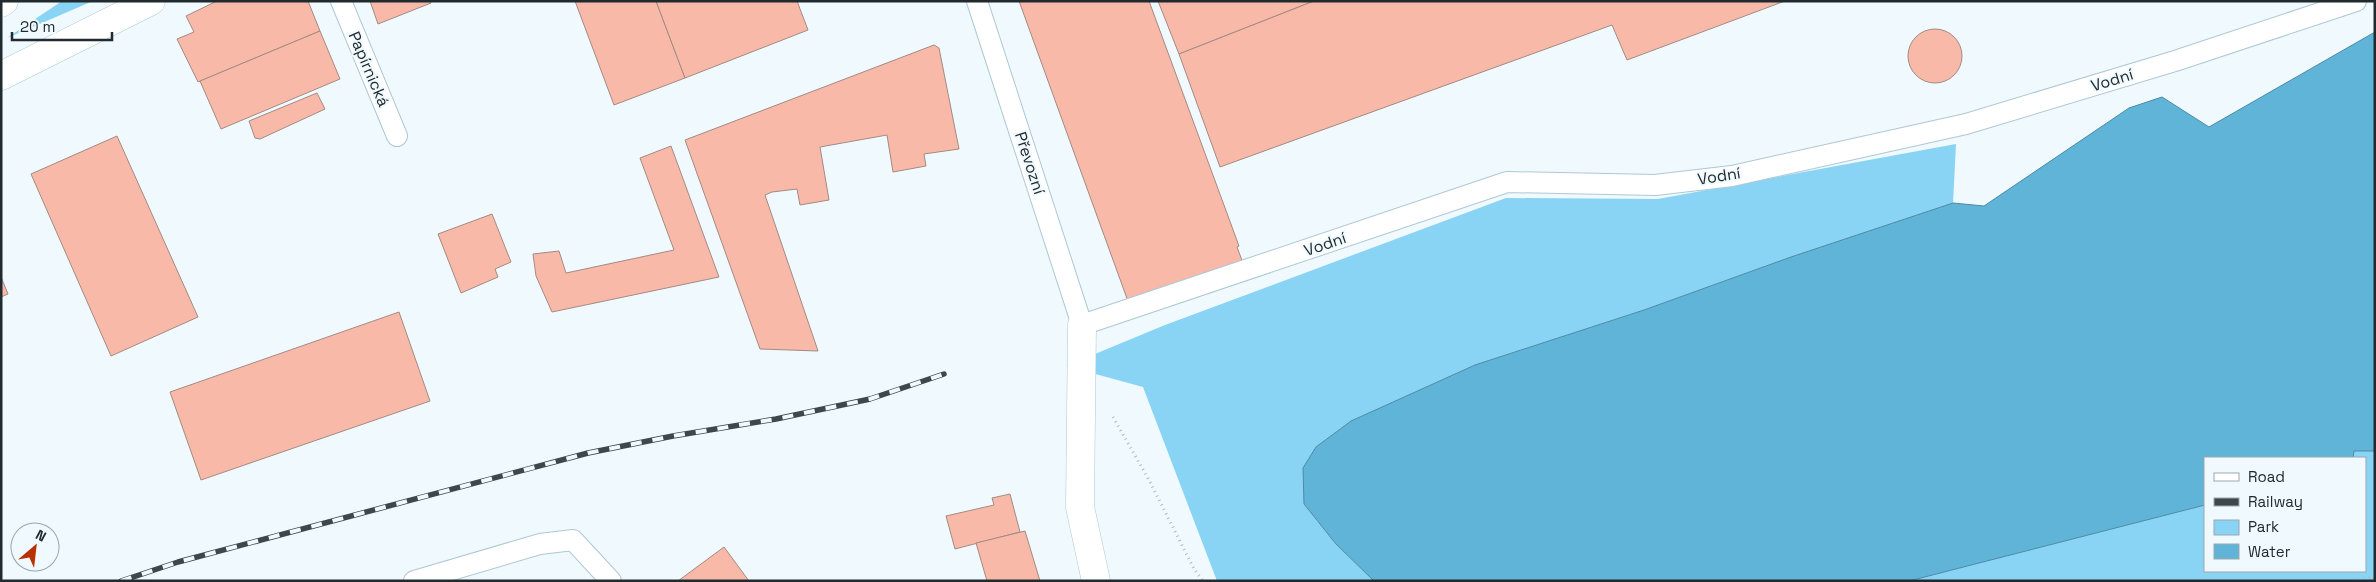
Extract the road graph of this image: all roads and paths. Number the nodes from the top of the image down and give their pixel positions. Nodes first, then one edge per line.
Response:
1 (150, 1) edge
2 (341, 1) edge
3 (977, 1) edge
4 (2356, 1) edge
5 (1, 76) edge
6 (397, 136) dead end
7 (1082, 325) junction
8 (1110, 412) dead end
9 (2375, 576) edge
10 (414, 581) edge
11 (611, 581) edge
12 (1096, 581) edge
13 (1204, 581) edge
14 (2359, 581) edge

1 - 5 street
2 - 6 lane, Papírnická
3 - 7 lane, Převozní
4 - 7 lane, Vodní
7 - 12 street
8 - 13 path
9 - 14 path
10 - 11 lane

